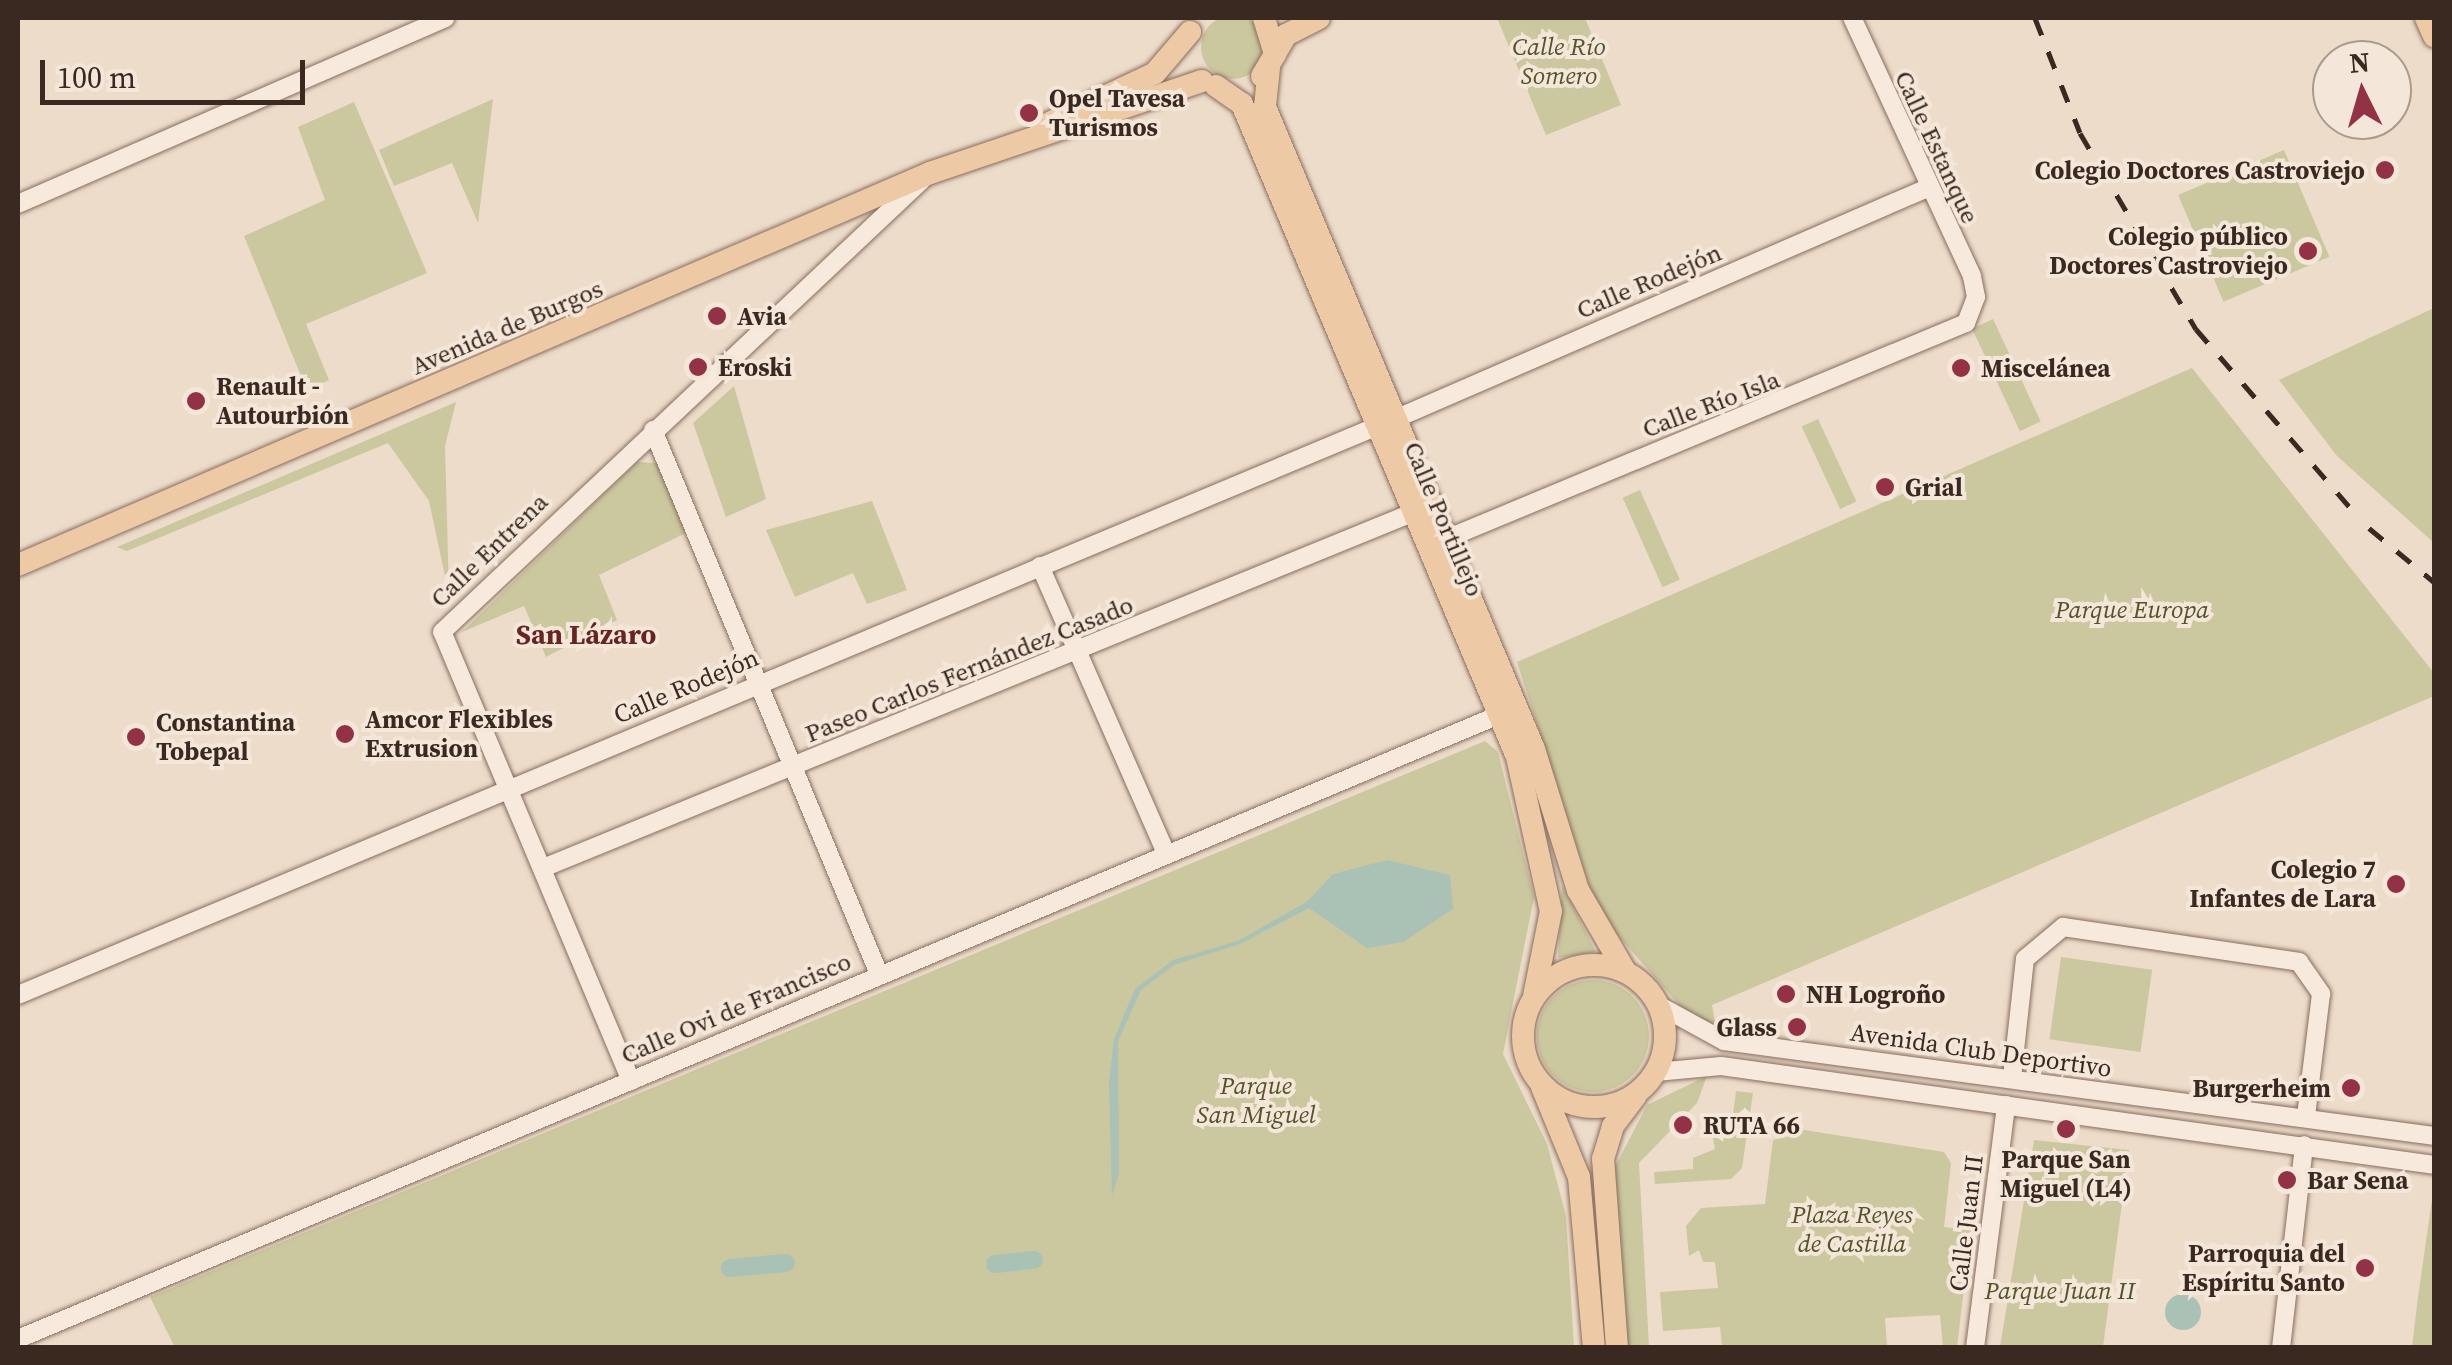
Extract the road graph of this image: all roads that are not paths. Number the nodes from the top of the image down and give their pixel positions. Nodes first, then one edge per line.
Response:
1 (446, 18) edge
2 (1264, 18) edge
3 (1319, 18) edge
4 (1852, 18) edge
5 (2426, 18) edge
6 (1196, 22) edge
7 (2434, 36) edge
8 (1272, 61) junction
9 (1209, 83) junction
10 (1018, 140) junction
11 (930, 173) junction
12 (1924, 189) junction
13 (18, 204) edge
14 (1976, 297) joint
15 (1385, 423) junction
16 (653, 430) junction
17 (1412, 513) junction
18 (1446, 539) junction
19 (18, 565) edge
20 (1040, 566) junction
21 (1077, 652) junction
22 (757, 683) junction
23 (1499, 714) junction
24 (793, 768) junction
25 (508, 788) junction
26 (1166, 853) junction
27 (543, 868) junction
28 (1625, 972) junction
29 (879, 974) junction
30 (18, 995) edge
31 (1534, 996) junction
32 (1660, 1006) junction
33 (1656, 1072) junction
34 (2012, 1078) junction
35 (1538, 1079) junction
36 (631, 1082) junction
37 (1639, 1093) junction
38 (2006, 1105) junction
39 (2306, 1117) junction
40 (2434, 1136) edge
41 (2252, 1138) junction
42 (2304, 1146) junction
43 (2434, 1165) edge
44 (18, 1339) edge
45 (1594, 1348) edge
46 (1618, 1348) edge
47 (1976, 1348) edge
48 (2282, 1348) edge

1 - 13 street
2 - 8 main road, Calle Portillejo
3 - 8 main road
4 - 12 street, Calle Estanque
5 - 7 main road
6 - 9 main road
6 - 10 main road, Avenida de Burgos
8 - 9 main road, Avenida de Burgos
8 - 15 main road, Calle Portillejo
9 - 10 main road, Avenida de Burgos
9 - 15 main road, Calle Portillejo
10 - 11 main road, Avenida de Burgos
11 - 16 street, Calle Entrena
11 - 19 main road, Avenida de Burgos
12 - 14 street, Calle Estanque
12 - 15 street, Calle Rodejón
14 - 18 street, Calle Río Isla
15 - 17 main road, Calle Portillejo
15 - 18 main road, Calle Portillejo
15 - 20 street, Calle Rodejón
16 - 22 street
16 - 25 street, Calle Entrena
17 - 21 street, Paseo Carlos Fernández Casado
17 - 23 main road, Calle Portillejo
18 - 28 main road, Calle Portillejo
20 - 21 street
20 - 22 street, Calle Rodejón
21 - 24 street, Paseo Carlos Fernández Casado
21 - 26 street
22 - 24 street
22 - 25 street, Calle Rodejón
23 - 26 street, Calle Ovi de Francisco
23 - 31 main road, Calle Portillejo
24 - 27 street, Paseo Carlos Fernández Casado
24 - 29 street
25 - 27 street, Calle Entrena
25 - 30 street, Calle Rodejón
26 - 29 street, Calle Ovi de Francisco
27 - 36 street, Calle Entrena
28 - 31 main road
28 - 32 main road
29 - 36 street, Calle Ovi de Francisco
31 - 35 main road
32 - 33 main road
32 - 34 street, Avenida Club Deportivo
33 - 37 main road
33 - 38 street, Avenida Club Deportivo
34 - 39 street, Avenida Club Deportivo
34 - 39 street
35 - 37 main road
35 - 45 main road
36 - 44 street, Calle Ovi de Francisco
37 - 46 main road
38 - 41 street, Avenida Club Deportivo
38 - 47 street, Calle Juan II
39 - 40 street, Avenida Club Deportivo
39 - 41 street, Avenida Club Deportivo
41 - 42 street, Avenida Club Deportivo
42 - 43 street, Avenida Club Deportivo
42 - 48 street

